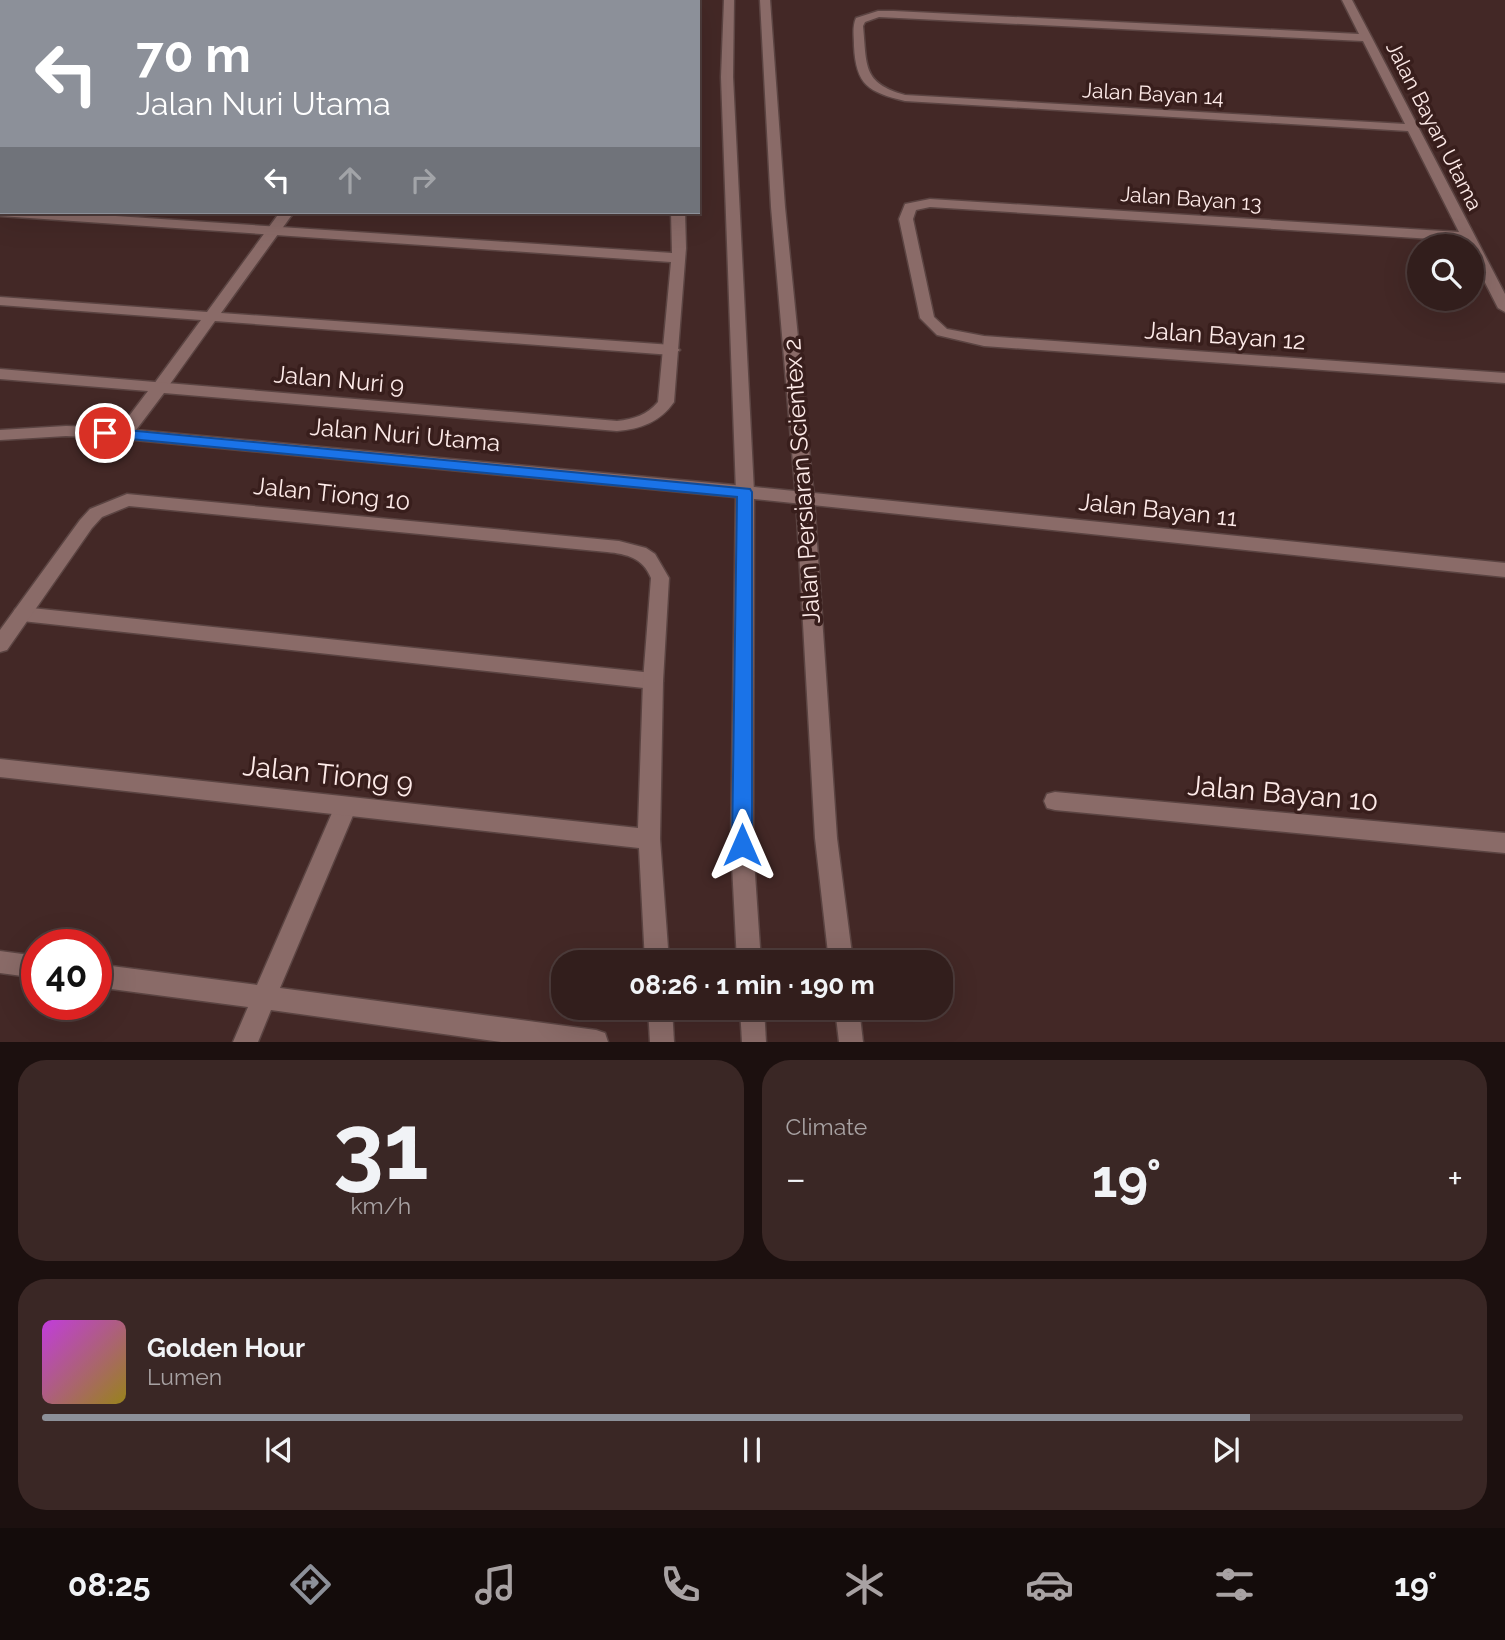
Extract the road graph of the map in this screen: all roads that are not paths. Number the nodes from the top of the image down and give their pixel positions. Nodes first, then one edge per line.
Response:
1 (729, 0) edge
2 (765, 0) edge
3 (1347, 0) edge
4 (1367, 38) junction
5 (1413, 128) junction
6 (29, 214) edge
7 (286, 214) edge
8 (678, 214) edge
9 (273, 231) junction
10 (1421, 234) edge
11 (1467, 234) edge
12 (678, 258) junction
13 (1484, 267) edge
14 (0, 301) edge
15 (1505, 308) edge
16 (211, 316) junction
17 (942, 332) joint
18 (672, 349) junction
19 (0, 374) edge
20 (1505, 378) edge
21 (159, 387) junction
22 (124, 434) junction
23 (0, 435) edge
24 (745, 492) junction
25 (805, 498) junction
26 (1505, 569) edge
27 (22, 614) junction
28 (0, 645) edge
29 (653, 681) junction
30 (0, 768) edge
31 (1055, 801) dead end
32 (346, 806) junction
33 (649, 839) junction
34 (1505, 843) edge
35 (656, 950) edge
36 (748, 950) edge
37 (840, 950) edge
38 (0, 962) edge
39 (21, 965) edge
40 (112, 977) edge
41 (264, 997) junction
42 (661, 1020) edge
43 (753, 1020) edge
44 (848, 1020) edge
45 (245, 1041) edge
46 (596, 1041) edge
47 (662, 1041) edge
48 (754, 1041) edge
49 (851, 1041) edge

1 - 24 street
2 - 25 street, Jalan Persiaran Scientex 2
3 - 4 street, Jalan Bayan Utama
4 - 5 street, Jalan Bayan Utama
4 - 5 street, Jalan Bayan 14
5 - 11 street, Jalan Bayan Utama
6 - 9 street
7 - 9 street
8 - 12 street
9 - 12 street
9 - 16 street
10 - 17 street, Jalan Bayan 13
12 - 18 street
13 - 15 street, Jalan Bayan Utama
14 - 16 street
16 - 18 street
16 - 21 street
17 - 20 street, Jalan Bayan 12
18 - 21 street, Jalan Nuri 9
19 - 21 street, Jalan Nuri 9
21 - 22 street
22 - 23 street, Jalan Nuri Utama
22 - 24 street, Jalan Nuri Utama
24 - 25 street, Jalan Nuri Utama
24 - 36 street
25 - 26 street, Jalan Bayan 11
25 - 37 street, Jalan Persiaran Scientex 2
27 - 28 street, Jalan Tiong 10
27 - 29 street
27 - 29 street, Jalan Tiong 10
29 - 33 street, Jalan Tiong 10
30 - 32 street, Jalan Tiong 9
31 - 34 street, Jalan Bayan 10
32 - 33 street, Jalan Tiong 9
32 - 41 street
33 - 35 street, Jalan Tiong 10
38 - 39 street
40 - 41 street
41 - 45 street
41 - 46 street
42 - 47 street
43 - 48 street
44 - 49 street

